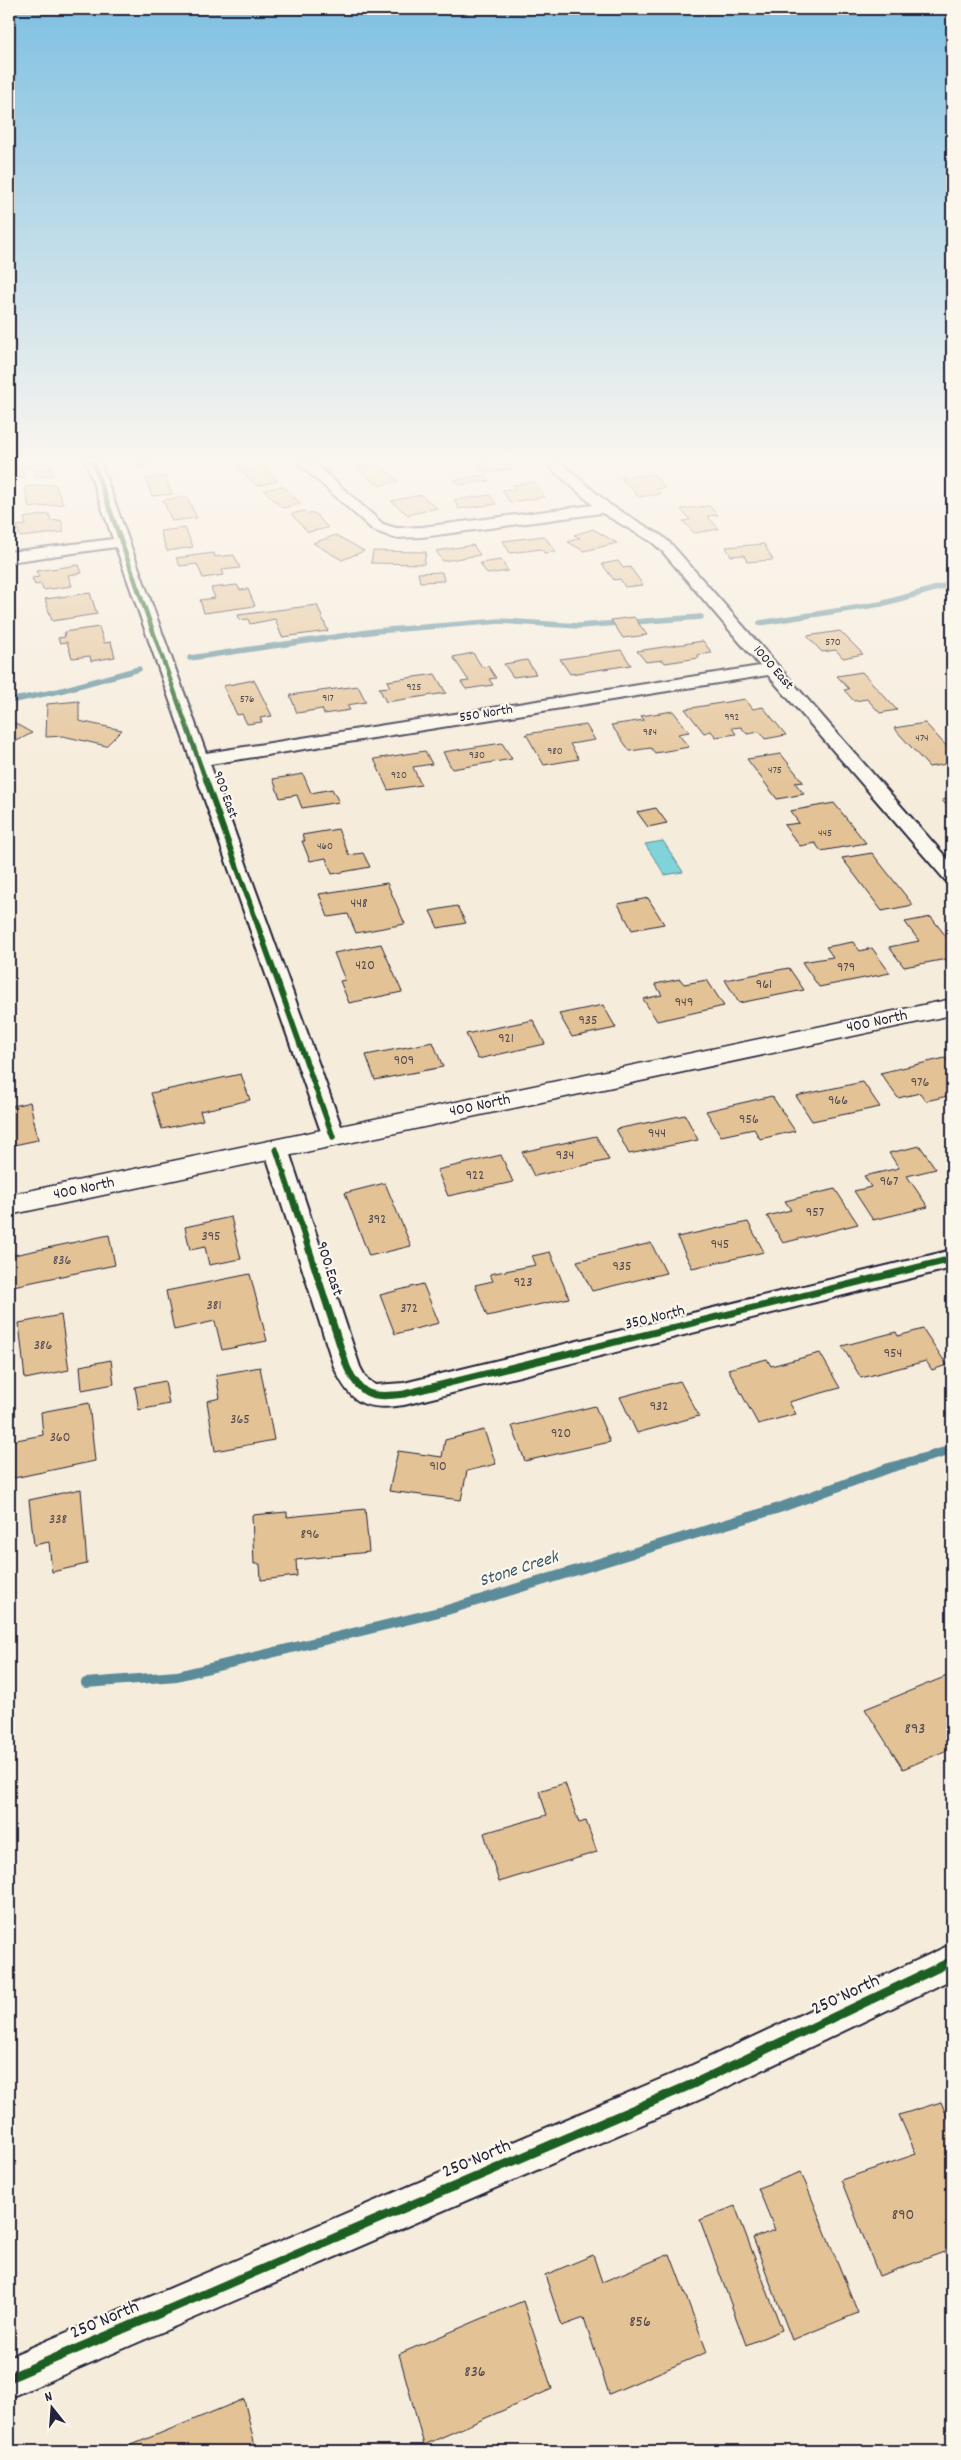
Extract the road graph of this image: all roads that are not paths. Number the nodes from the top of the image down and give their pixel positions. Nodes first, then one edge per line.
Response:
1 (133, 577) edge
2 (692, 577) edge
3 (774, 669) junction
4 (199, 760) junction
5 (952, 876) edge
6 (952, 1007) edge
7 (333, 1137) junction
8 (276, 1149) junction
9 (9, 1205) edge
10 (952, 1259) edge
11 (363, 1394) joint
12 (952, 1961) edge
13 (9, 2378) edge

1 - 4 street, 900 East
2 - 3 street, 1000 East
3 - 4 street, 550 North
3 - 5 street, 1000 East
4 - 7 street, 900 East
6 - 7 main road, 400 North
7 - 8 main road, 400 North
8 - 9 main road, 400 North
8 - 11 street, 900 East
10 - 11 street, 350 North
12 - 13 street, 250 North

